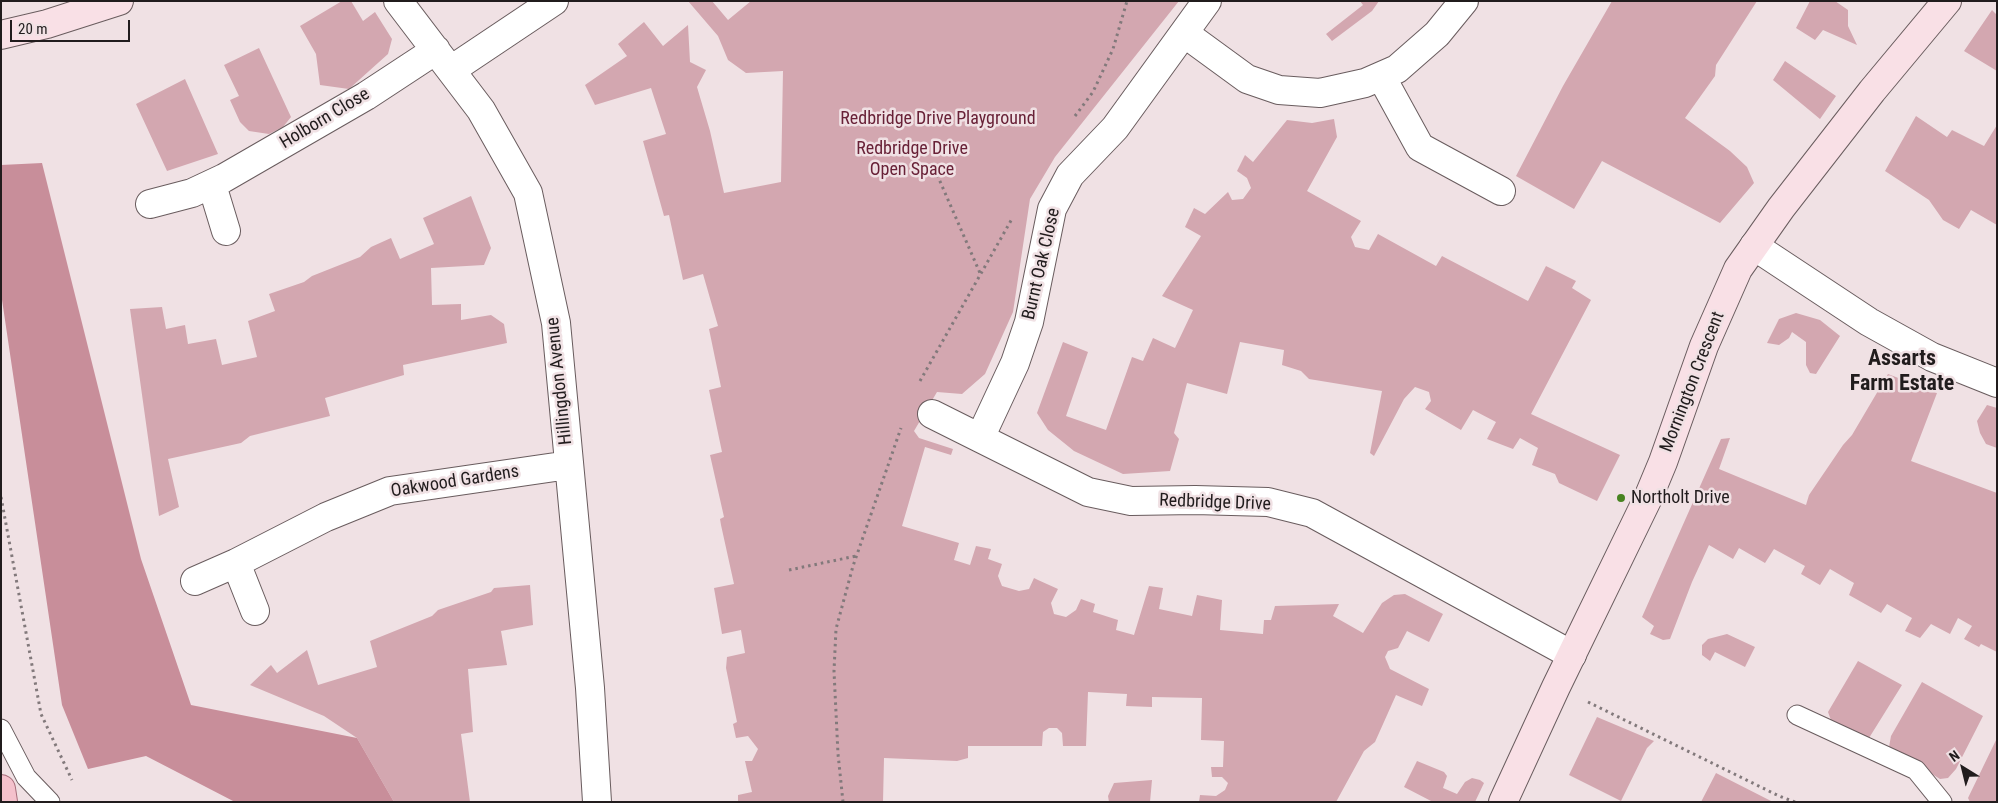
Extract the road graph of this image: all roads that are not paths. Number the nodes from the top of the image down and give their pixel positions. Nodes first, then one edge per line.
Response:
1 (119, 1) edge
2 (398, 1) edge
3 (554, 1) edge
4 (1207, 1) edge
5 (1464, 1) edge
6 (1947, 1) edge
7 (1184, 33) junction
8 (1, 35) edge
9 (444, 60) junction
10 (1381, 76) junction
11 (212, 185) junction
12 (1501, 191) dead end
13 (150, 204) dead end
14 (226, 231) dead end
15 (1754, 246) junction
16 (1997, 383) edge
17 (932, 414) dead end
18 (980, 438) junction
19 (569, 464) junction
20 (236, 563) junction
21 (194, 581) dead end
22 (255, 612) dead end
23 (1572, 655) junction
24 (1797, 715) dead end
25 (1, 729) edge
26 (1, 789) edge
27 (3, 802) edge
28 (50, 802) edge
29 (597, 802) edge
30 (1504, 802) edge
31 (1942, 802) edge

1 - 8 street
2 - 9 street, Hillingdon Avenue
3 - 9 street, Holborn Close
4 - 7 street, Burnt Oak Close
5 - 10 street
6 - 15 street, Mornington Crescent
7 - 10 street
7 - 18 street, Burnt Oak Close
9 - 11 street, Holborn Close
9 - 19 street, Hillingdon Avenue
10 - 12 street
11 - 13 street, Holborn Close
11 - 14 street
15 - 16 street
15 - 23 street, Mornington Crescent
17 - 18 street, Redbridge Drive
18 - 23 street, Redbridge Drive
19 - 20 street, Oakwood Gardens
19 - 29 street, Hillingdon Avenue
20 - 21 street, Oakwood Gardens
20 - 22 street
23 - 30 street, Mornington Crescent
24 - 31 lane
25 - 28 lane
26 - 27 main road

